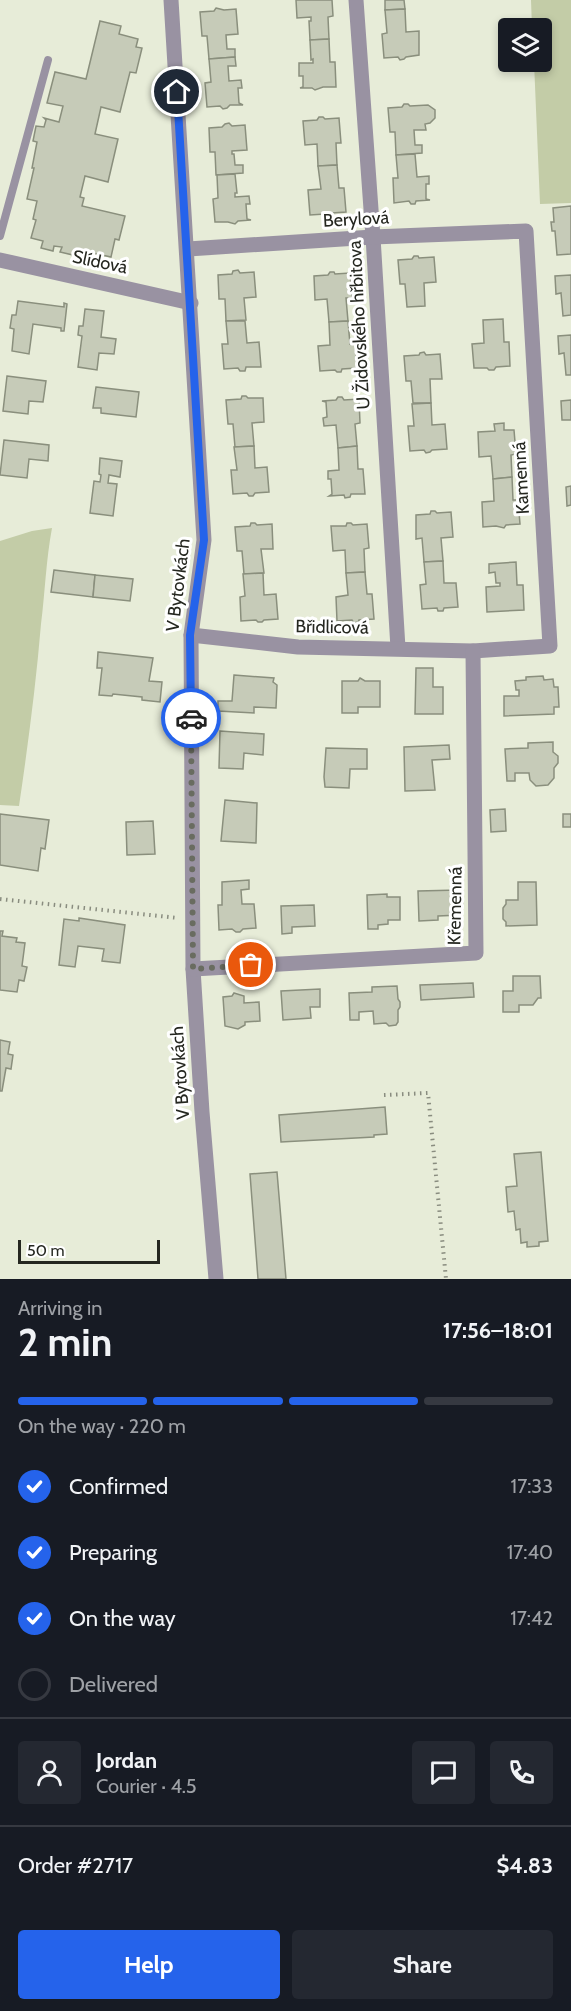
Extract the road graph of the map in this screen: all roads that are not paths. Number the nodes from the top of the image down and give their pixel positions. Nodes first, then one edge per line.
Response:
1 (356, 0) edge
2 (171, 1) edge
3 (48, 60) dead end
4 (526, 231) joint
5 (0, 236) edge
6 (374, 237) junction
7 (188, 249) junction
8 (0, 260) edge
9 (191, 303) junction
10 (190, 635) junction
11 (398, 648) junction
12 (473, 651) junction
13 (193, 969) junction
14 (216, 1279) edge

1 - 6 street, U Židovského hřbitova
2 - 7 street, V Bytovkách
3 - 5 lane
4 - 6 street, Berylová
4 - 12 street, Kamenná
6 - 7 street, Berylová
6 - 11 street, U Židovského hřbitova
7 - 9 street, V Bytovkách
8 - 9 street, Slídová
9 - 10 street, V Bytovkách
10 - 11 street, Břidlicová
10 - 13 street, V Bytovkách
11 - 12 street, Břidlicová
12 - 13 street, Křemenná
13 - 14 street, V Bytovkách

